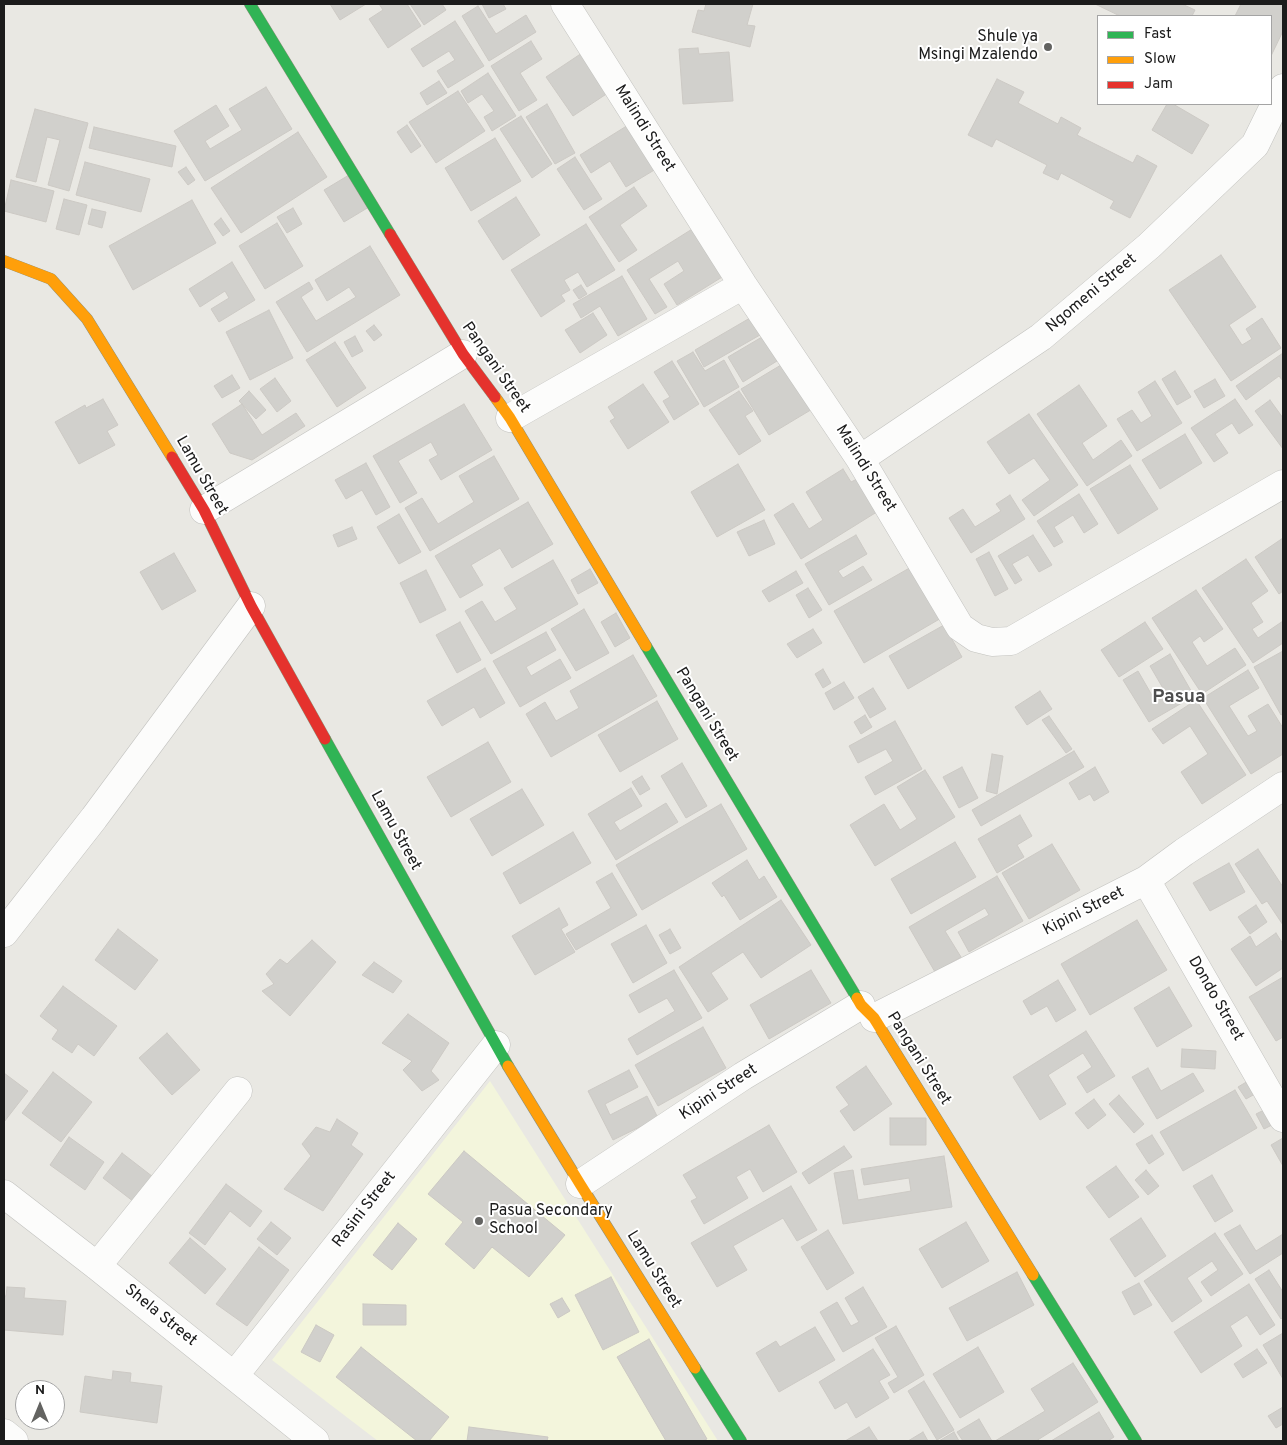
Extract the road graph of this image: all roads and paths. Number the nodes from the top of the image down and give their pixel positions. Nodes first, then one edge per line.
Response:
1 (250, 4) edge
2 (565, 4) edge
3 (1283, 88) edge
4 (4, 261) edge
5 (744, 285) junction
6 (463, 354) junction
7 (510, 418) junction
8 (860, 459) junction
9 (1283, 484) edge
10 (204, 510) junction
11 (251, 606) junction
12 (1283, 786) edge
13 (1146, 880) junction
14 (4, 932) edge
15 (868, 1012) junction
16 (496, 1045) junction
17 (238, 1090) dead end
18 (1283, 1118) edge
19 (580, 1184) junction
20 (4, 1194) edge
21 (98, 1266) junction
22 (234, 1376) junction
23 (4, 1434) edge
24 (14, 1441) edge
25 (315, 1441) edge
26 (741, 1441) edge
27 (1136, 1441) edge

1 - 6 street, Pangani Street
2 - 5 street, Malindi Street
3 - 8 street, Ngomeni Street
4 - 10 street, Lamu Street
5 - 7 street
5 - 8 street, Malindi Street
6 - 7 street, Pangani Street
6 - 10 street
7 - 15 street, Pangani Street
8 - 9 street, Malindi Street
10 - 11 street, Lamu Street
11 - 14 street
11 - 16 street, Lamu Street
12 - 13 street, Kipini Street
13 - 15 street, Kipini Street
13 - 18 street, Dondo Street
15 - 19 street, Kipini Street
15 - 27 street, Pangani Street
16 - 19 street, Lamu Street
16 - 22 street, Rasini Street
17 - 21 street
19 - 26 street, Lamu Street
20 - 21 street, Shela Street
21 - 22 street, Shela Street
22 - 25 street, Shela Street
23 - 24 street

